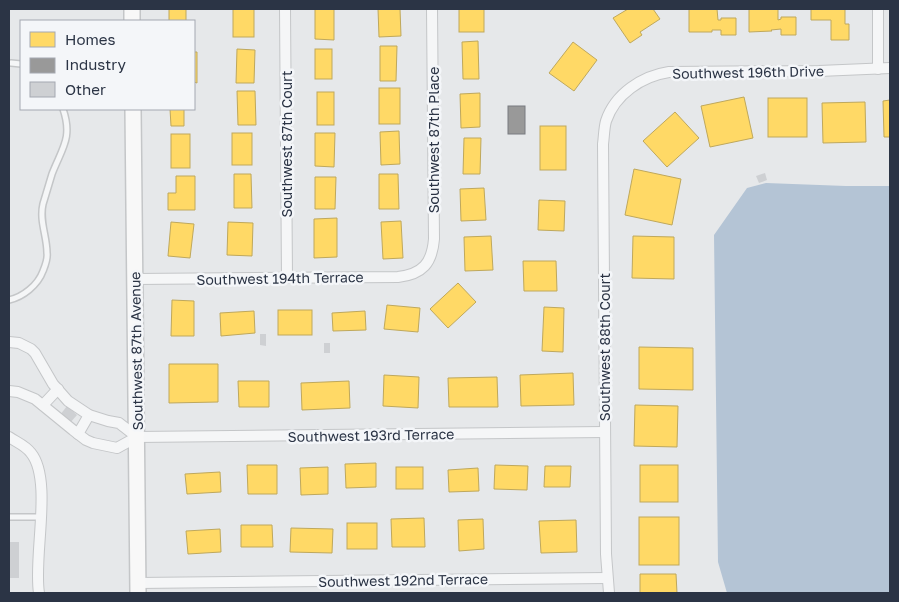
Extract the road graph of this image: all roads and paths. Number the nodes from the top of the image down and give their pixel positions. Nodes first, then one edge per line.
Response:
1 (285, 9) edge
2 (432, 9) edge
3 (878, 9) edge
4 (11, 62) dead end
5 (20, 64) edge
6 (890, 68) edge
7 (878, 69) junction
8 (616, 103) joint
9 (63, 110) edge
10 (133, 110) edge
11 (423, 268) joint
12 (287, 278) junction
13 (135, 279) junction
14 (9, 300) edge
15 (9, 342) edge
16 (58, 389) junction
17 (9, 391) edge
18 (43, 405) junction
19 (89, 415) junction
20 (605, 432) junction
21 (78, 434) junction
22 (9, 437) edge
23 (137, 437) junction
24 (40, 516) junction
25 (9, 517) edge
26 (607, 578) junction
27 (138, 588) edge
28 (39, 593) edge
29 (609, 593) edge

1 - 12 street, Southwest 87th Court
2 - 11 street, Southwest 87th Place
3 - 7 street
4 - 5 lane
6 - 7 street, Southwest 196th Drive
7 - 8 street, Southwest 196th Drive
8 - 20 street, Southwest 88th Court
9 - 14 lane
10 - 13 street, Southwest 87th Avenue
11 - 12 street, Southwest 194th Terrace
12 - 13 street, Southwest 194th Terrace
13 - 23 street, Southwest 87th Avenue
15 - 16 street
16 - 18 street
16 - 19 street
17 - 18 street
18 - 21 street
19 - 21 street
19 - 23 street
20 - 23 street, Southwest 193rd Terrace
20 - 26 street, Southwest 88th Court
21 - 23 street
22 - 24 street
23 - 27 street, Southwest 87th Avenue
24 - 25 lane
24 - 28 street
26 - 27 street, Southwest 192nd Terrace
26 - 29 street, Southwest 88th Court

